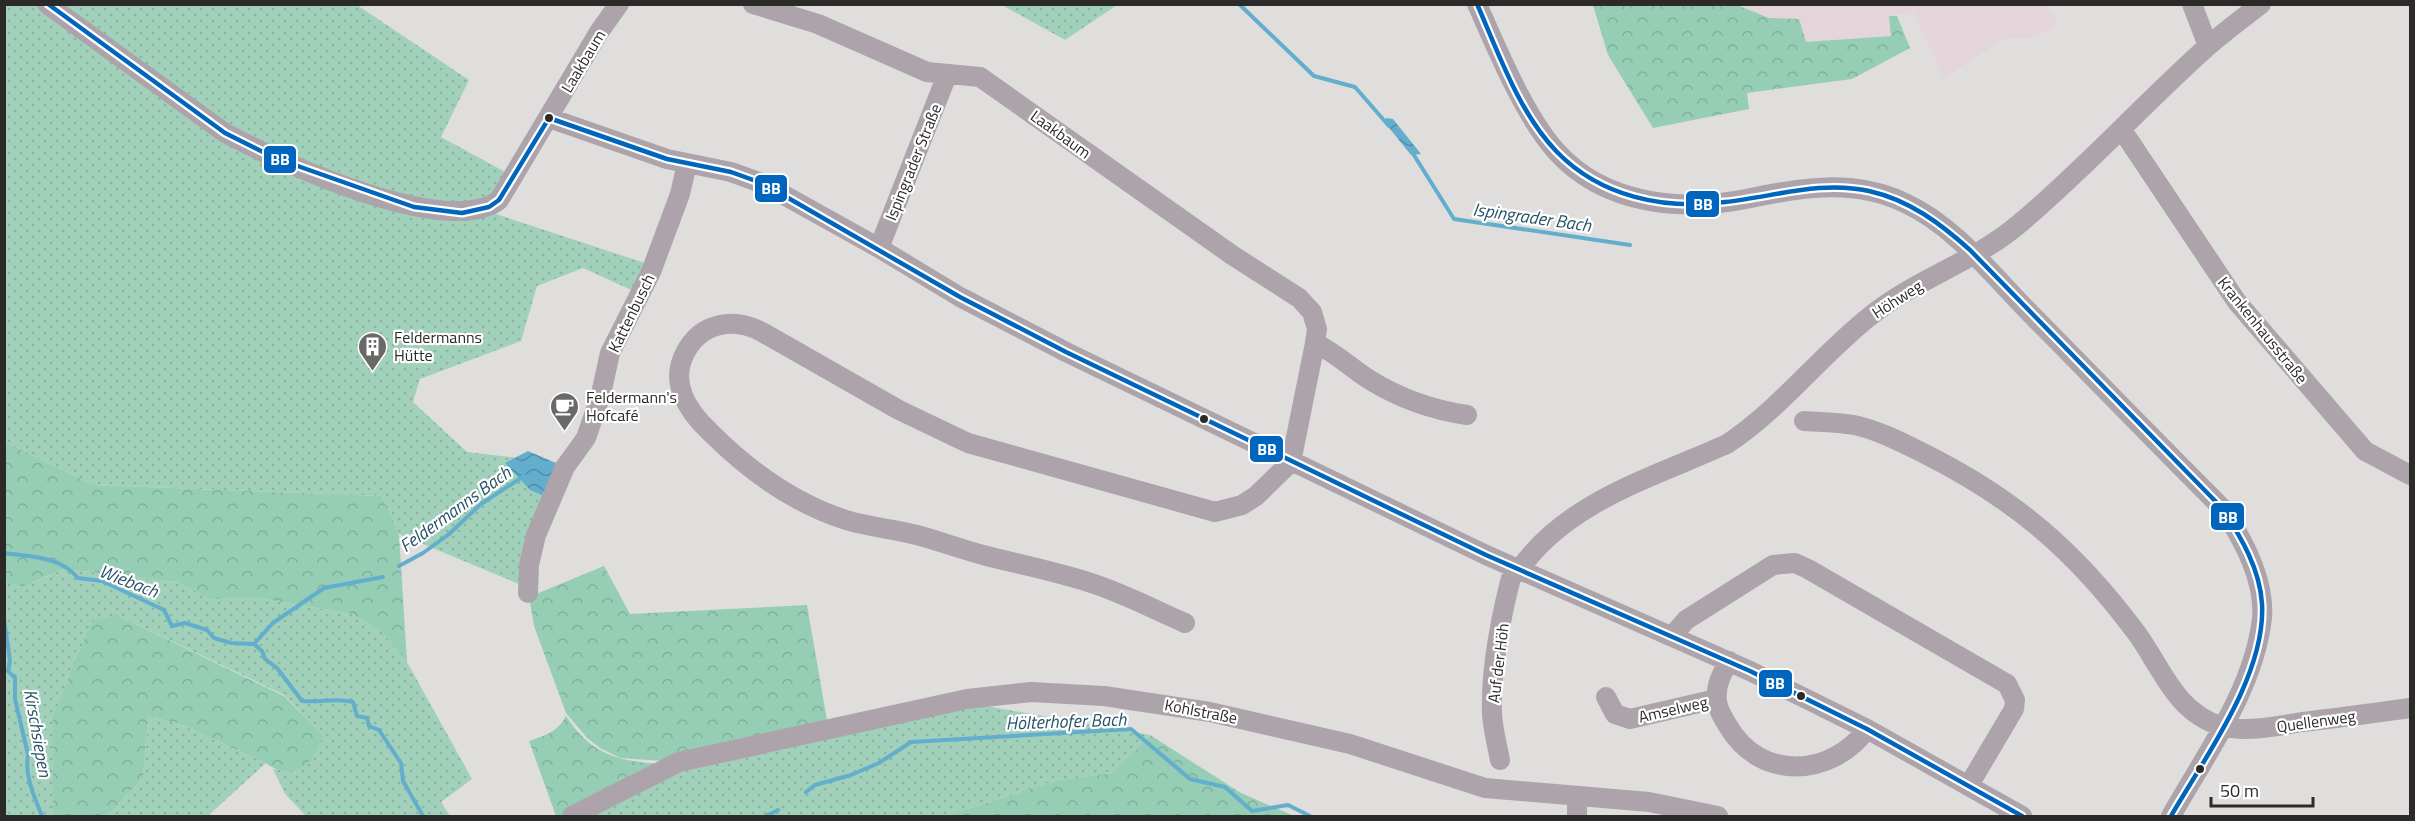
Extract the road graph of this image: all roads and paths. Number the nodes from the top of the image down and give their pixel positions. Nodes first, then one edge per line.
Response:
1 (47, 4) edge
2 (619, 4) edge
3 (753, 4) edge
4 (1477, 4) edge
5 (2192, 4) edge
6 (2261, 4) edge
7 (2208, 46) junction
8 (947, 75) junction
9 (549, 118) junction
10 (2122, 130) junction
11 (687, 164) junction
12 (879, 248) junction
13 (1973, 256) junction
14 (1315, 343) junction
15 (1467, 415) dead end
16 (1804, 421) dead end
17 (1290, 462) junction
18 (2410, 475) edge
19 (1516, 568) junction
20 (528, 593) dead end
21 (1185, 623) dead end
22 (1673, 635) junction
23 (1729, 661) junction
24 (1606, 696) dead end
25 (1716, 699) junction
26 (2410, 708) edge
27 (2222, 726) junction
28 (1867, 729) junction
29 (1500, 760) dead end
30 (1969, 785) junction
31 (1577, 807) edge
32 (572, 816) edge
33 (1718, 816) edge
34 (2022, 816) edge
35 (2171, 816) edge

1 - 9 street
2 - 9 street, Laakbaum
3 - 8 street, Laakbaum
4 - 13 street
5 - 7 street
6 - 7 street, Höhweg
7 - 10 street, Höhweg
8 - 12 street, Ispingrader Straße
8 - 14 street, Laakbaum
9 - 11 street
10 - 13 street, Höhweg
10 - 18 street, Krankenhausstraße
11 - 12 street
11 - 20 street, Kattenbusch
12 - 17 street
13 - 19 street, Höhweg
13 - 27 street
14 - 15 street
14 - 17 street, Laakbaum
16 - 27 street
17 - 19 street
17 - 21 street
19 - 22 street
19 - 29 street, Auf der Höh
22 - 23 street
22 - 30 street
23 - 25 street, Amselweg
23 - 28 street
24 - 25 street, Amselweg
25 - 28 street, Amselweg
26 - 27 street, Quellenweg
27 - 35 street
28 - 30 street
30 - 34 street
31 - 32 street, Kohlstraße
31 - 33 street, Kohlstraße

